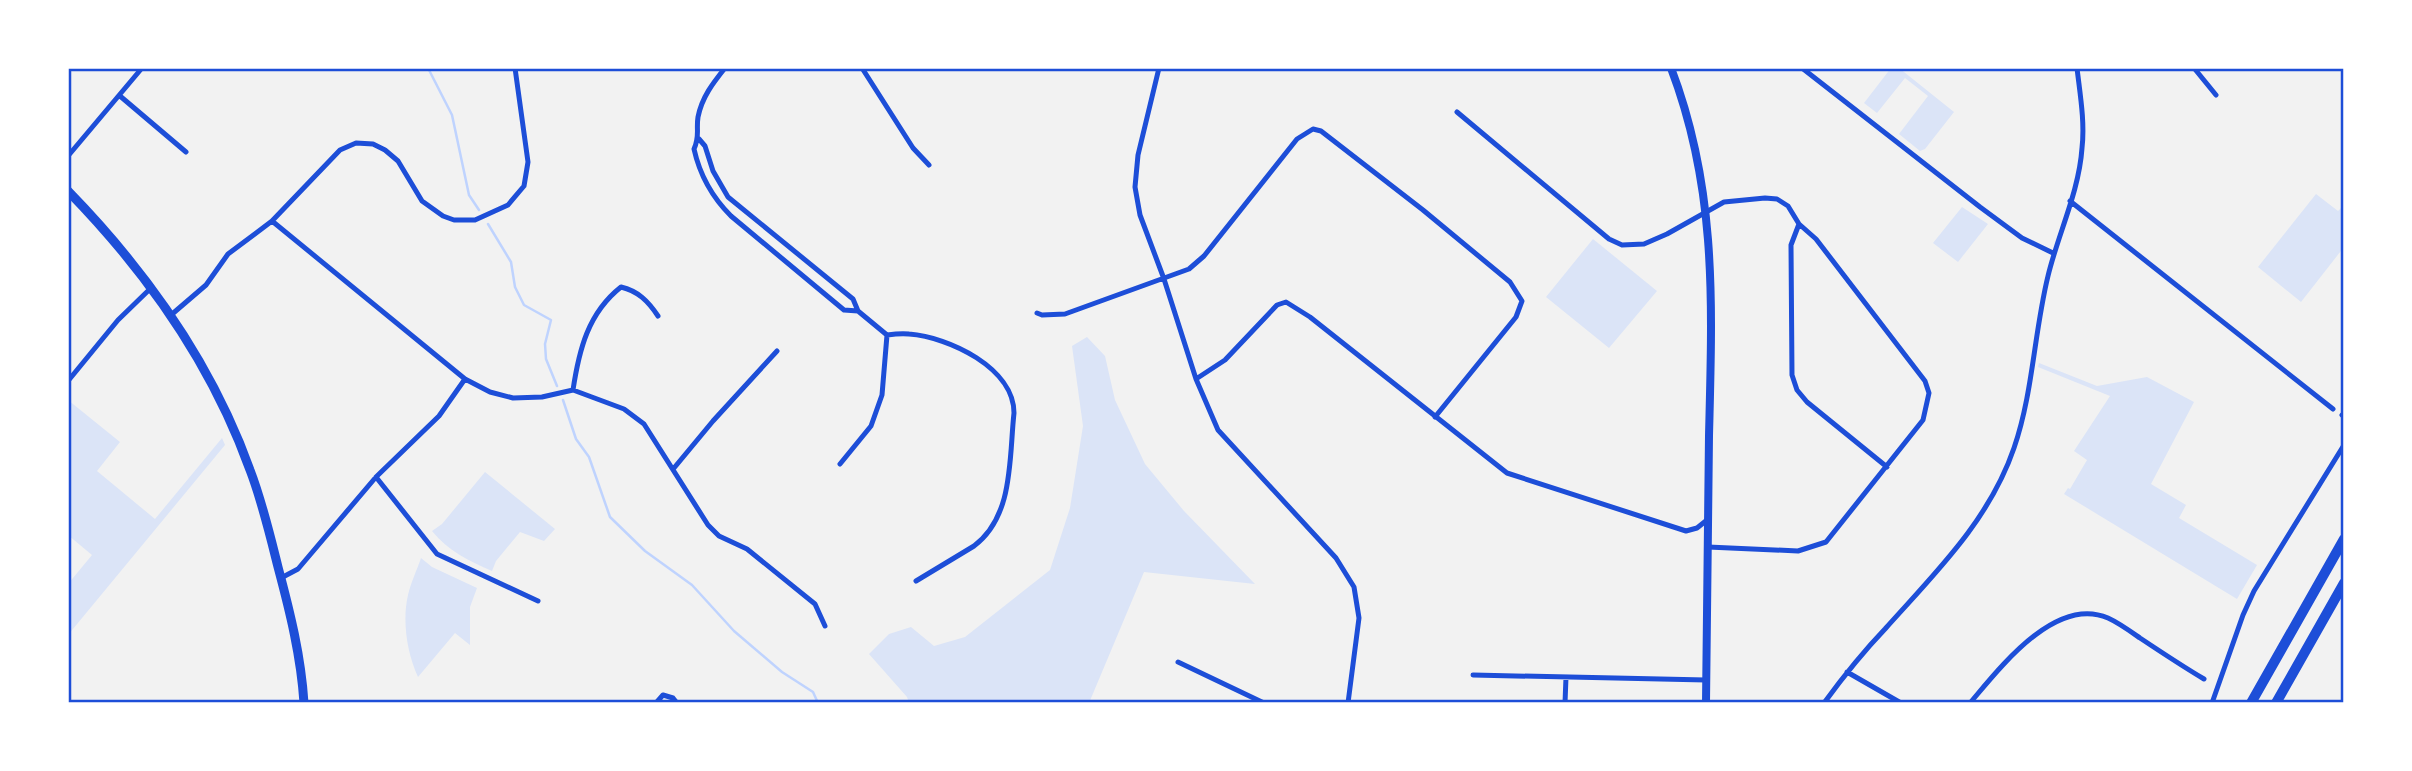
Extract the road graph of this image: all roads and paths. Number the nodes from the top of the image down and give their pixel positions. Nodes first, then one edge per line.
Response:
1 (142, 68) edge
2 (515, 68) edge
3 (725, 68) edge
4 (862, 68) edge
5 (1159, 68) edge
6 (1671, 68) edge
7 (1802, 68) edge
8 (2077, 68) edge
9 (2194, 68) edge
10 (2216, 95) dead end
11 (120, 96) junction
12 (1458, 112) dead end
13 (699, 139) junction
14 (186, 152) dead end
15 (68, 156) edge
16 (929, 166) dead end
17 (68, 191) edge
18 (2070, 201) junction
19 (1707, 213) junction
20 (272, 221) junction
21 (1799, 223) junction
22 (2053, 253) junction
23 (1164, 279) junction
24 (152, 287) junction
25 (858, 311) junction
26 (1037, 313) dead end
27 (171, 315) junction
28 (658, 316) dead end
29 (887, 335) junction
30 (777, 351) dead end
31 (465, 379) junction
32 (1196, 379) junction
33 (68, 382) edge
34 (573, 390) junction
35 (2333, 408) dead end
36 (1435, 417) junction
37 (2344, 445) edge
38 (840, 464) dead end
39 (1887, 467) junction
40 (674, 468) junction
41 (376, 477) junction
42 (1708, 519) junction
43 (2344, 539) edge
44 (1708, 547) junction
45 (281, 578) junction
46 (916, 581) dead end
47 (2344, 583) edge
48 (538, 601) dead end
49 (825, 626) dead end
50 (1178, 662) dead end
51 (1847, 672) junction
52 (1474, 675) dead end
53 (1566, 677) junction
54 (2204, 679) dead end
55 (1706, 680) junction
56 (304, 703) edge
57 (656, 703) edge
58 (677, 703) edge
59 (1264, 703) edge
60 (1348, 703) edge
61 (1565, 703) edge
62 (1706, 703) edge
63 (1824, 703) edge
64 (1901, 703) edge
65 (1970, 703) edge
66 (2212, 703) edge
67 (2252, 703) edge
68 (2276, 703) edge

1 - 11 street
2 - 20 street
3 - 13 street
4 - 16 street
5 - 23 street
6 - 19 main road
7 - 22 street
8 - 18 street
9 - 10 street
11 - 14 street
11 - 15 street
12 - 19 street
13 - 25 street
13 - 25 street
17 - 24 main road
18 - 22 street
18 - 35 street
19 - 21 street
19 - 42 main road
20 - 27 street
20 - 31 street
21 - 39 street
21 - 39 street
22 - 51 street
23 - 26 street
23 - 32 street
23 - 36 street
24 - 27 main road
24 - 33 street
25 - 29 street
27 - 45 main road
28 - 34 street
29 - 38 street
29 - 46 street
30 - 40 street
31 - 34 street
31 - 41 street
32 - 36 street
32 - 60 street
34 - 40 street
36 - 42 street
37 - 66 street
39 - 44 street
40 - 49 street
41 - 45 street
41 - 48 street
42 - 44 main road
43 - 67 highway
44 - 55 main road
45 - 56 main road
47 - 68 highway
50 - 59 street
51 - 63 street
51 - 64 street
52 - 53 street
53 - 55 street
53 - 61 street
54 - 65 street
55 - 62 main road
57 - 58 street

